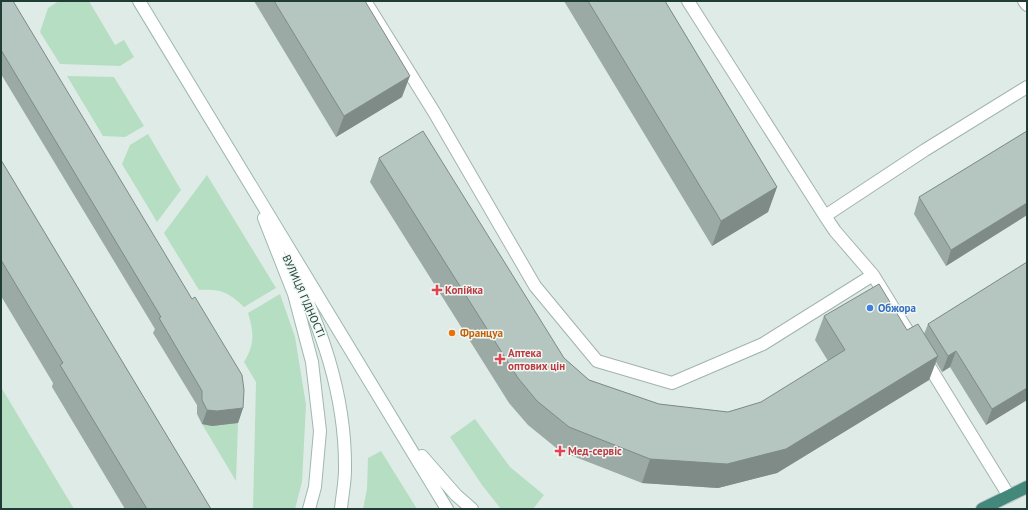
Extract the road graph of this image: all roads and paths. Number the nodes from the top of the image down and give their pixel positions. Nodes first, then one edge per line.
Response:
1 (139, 1) edge
2 (365, 1) edge
3 (688, 1) edge
4 (1024, 1) edge
5 (1027, 5) edge
6 (1027, 87) edge
7 (251, 185) junction
8 (825, 216) junction
9 (873, 276) junction
10 (402, 434) junction
11 (1027, 487) edge
12 (1009, 496) junction
13 (309, 509) edge
14 (341, 509) edge
15 (446, 509) edge
16 (472, 509) edge
17 (982, 509) edge

1 - 7 main road, ВУЛИЦЯ ГІДНОСТІ
2 - 9 main road
3 - 8 main road
4 - 5 main road
6 - 8 main road
7 - 10 main road, ВУЛИЦЯ ГІДНОСТІ
7 - 13 main road, ВУЛИЦЯ ГІДНОСТІ
7 - 14 main road, ВУЛИЦЯ ГІДНОСТІ
8 - 9 main road
9 - 12 main road
10 - 15 main road, ВУЛИЦЯ ГІДНОСТІ
10 - 16 main road, ВУЛИЦЯ ГІДНОСТІ
11 - 12 highway
12 - 17 highway

